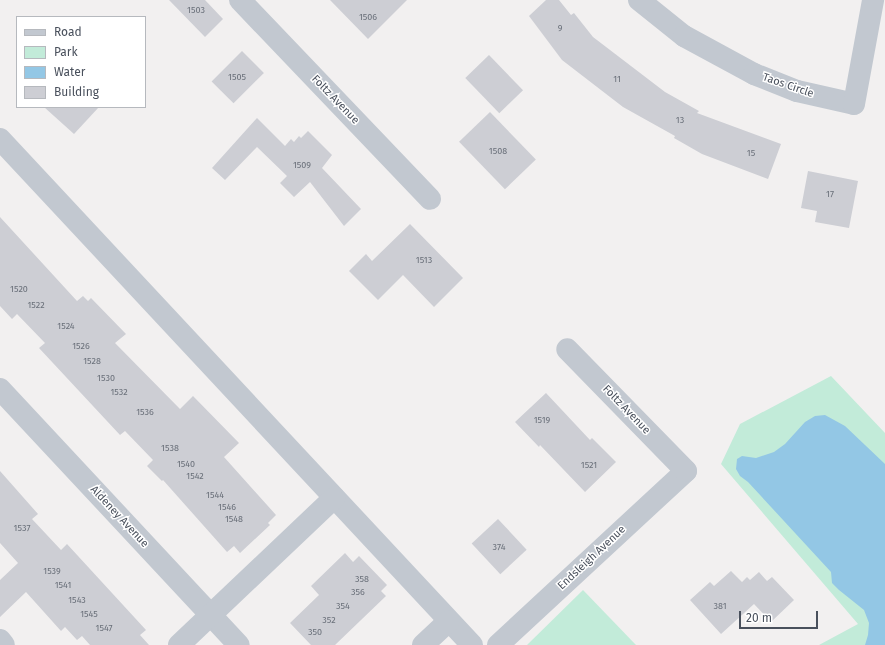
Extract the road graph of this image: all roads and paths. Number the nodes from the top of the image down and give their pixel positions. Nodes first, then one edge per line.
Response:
1 (240, 0) edge
2 (639, 0) edge
3 (873, 0) edge
4 (0, 139) edge
5 (430, 200) dead end
6 (567, 348) dead end
7 (0, 389) edge
8 (686, 471) joint
9 (334, 498) junction
10 (211, 615) junction
11 (449, 621) junction
12 (0, 640) edge
13 (4, 645) edge
14 (179, 645) edge
15 (239, 645) edge
16 (423, 645) edge
17 (472, 645) edge
18 (498, 645) edge

1 - 5 street, Foltz Avenue
2 - 3 street, Taos Circle
4 - 9 street
6 - 8 street, Foltz Avenue
7 - 10 street, Aldeney Avenue
8 - 18 street, Endsleigh Avenue
9 - 10 street
9 - 11 street
10 - 14 street
10 - 15 street, Aldeney Avenue
11 - 16 street
11 - 17 street
12 - 13 street

